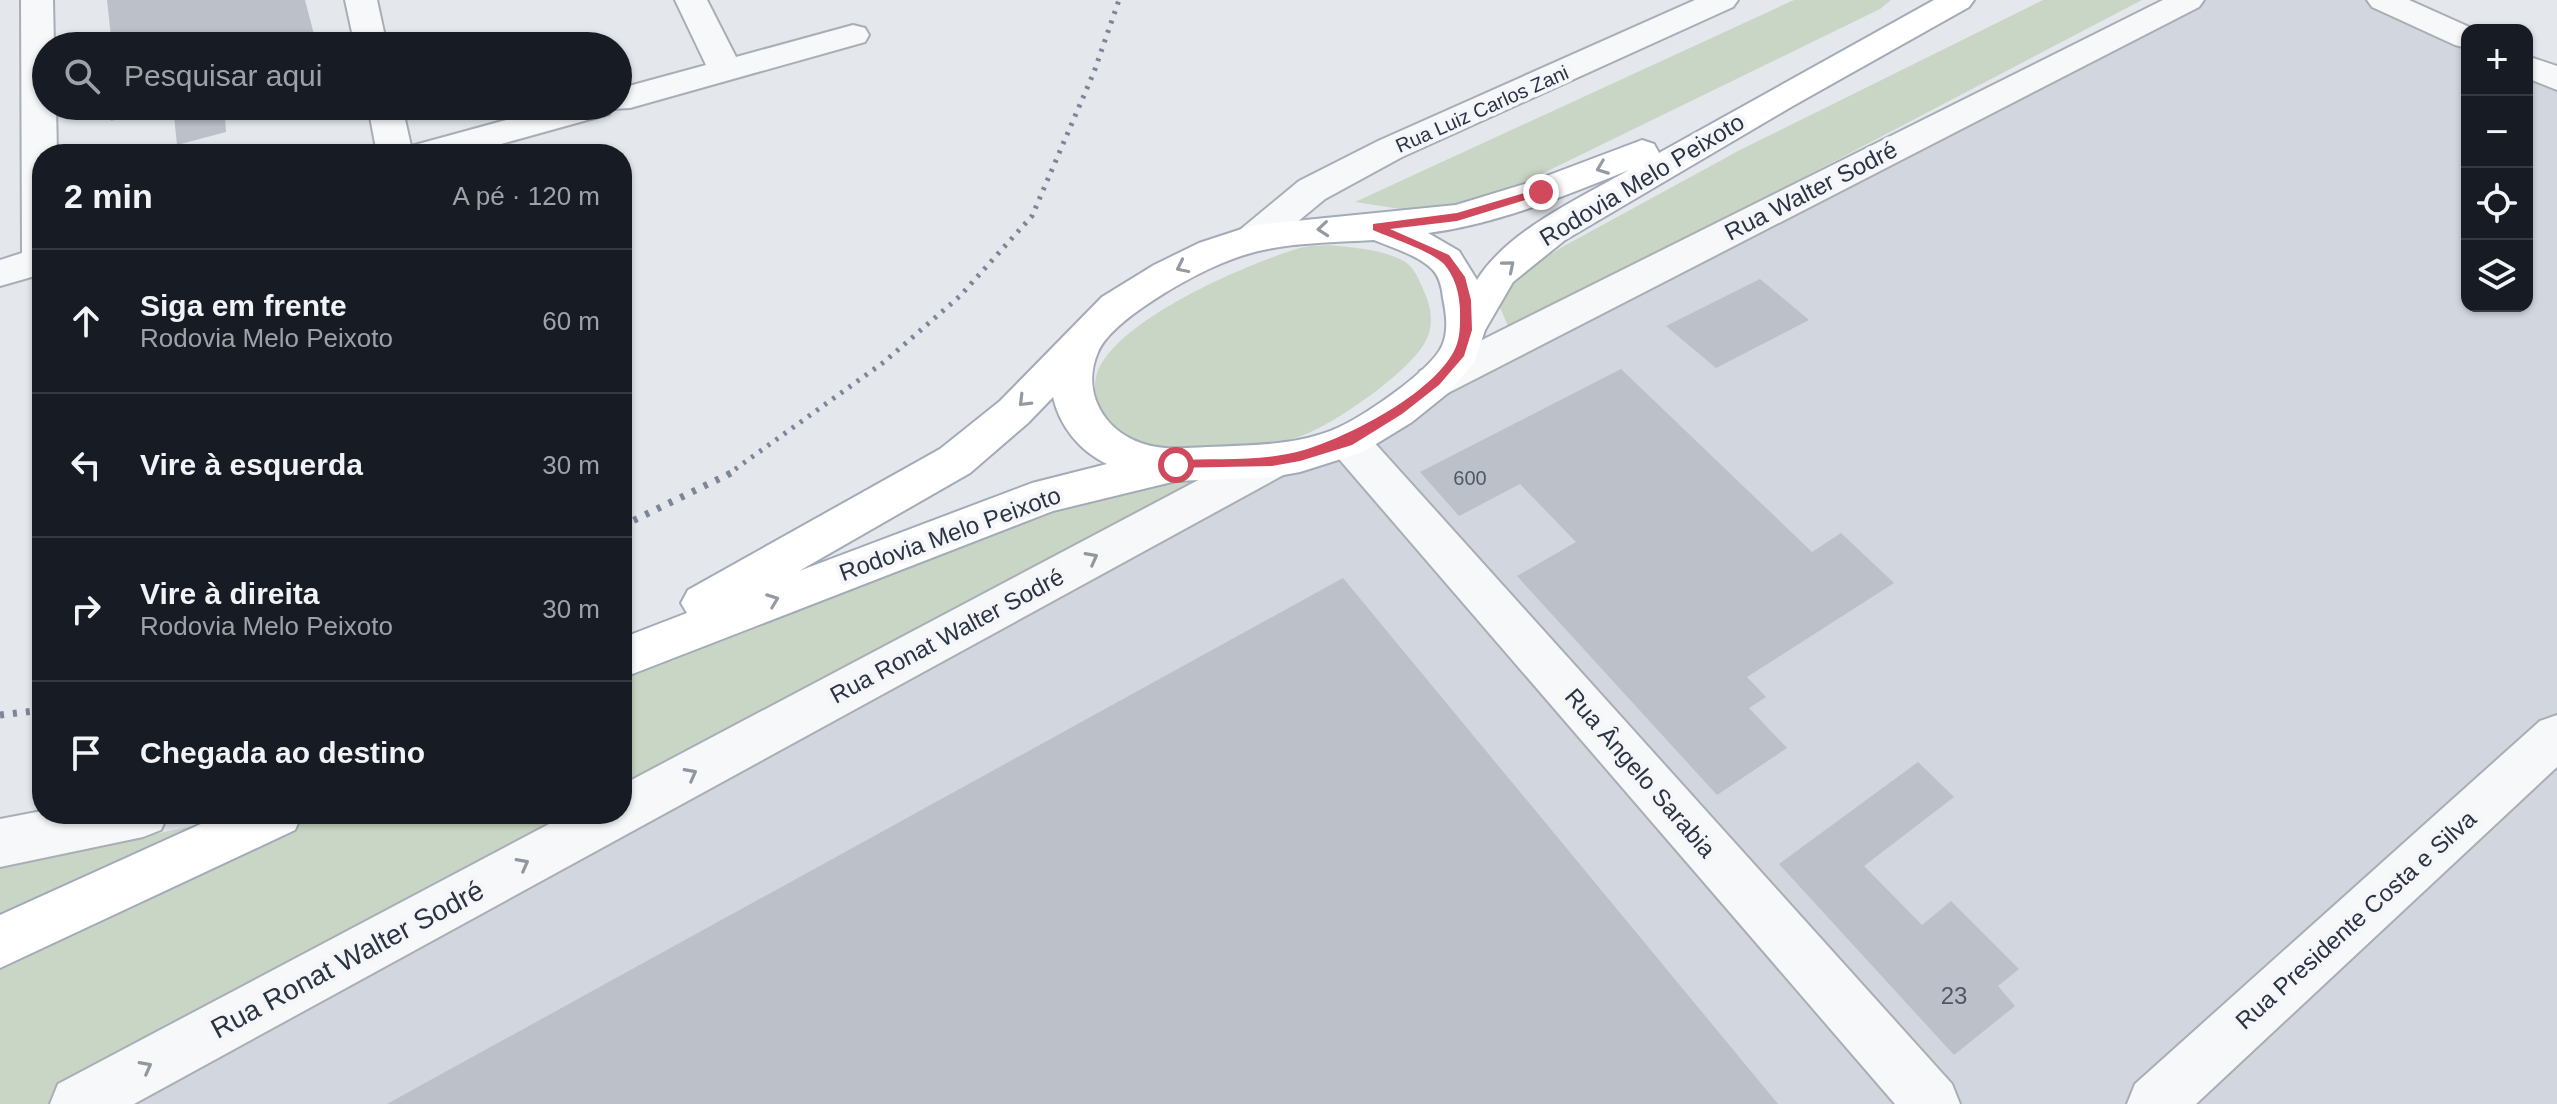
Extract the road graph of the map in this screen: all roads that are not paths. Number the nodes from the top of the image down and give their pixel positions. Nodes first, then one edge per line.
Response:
1 (37, 0) edge
2 (361, 0) edge
3 (691, 0) edge
4 (1722, 0) edge
5 (1958, 0) edge
6 (2188, 0) edge
7 (2383, 0) edge
8 (38, 32) edge
9 (368, 32) edge
10 (853, 35) dead end
11 (2461, 35) edge
12 (2533, 69) edge
13 (726, 71) junction
14 (2557, 79) edge
15 (632, 96) edge
16 (1779, 99) junction
17 (39, 120) edge
18 (388, 120) edge
19 (546, 120) edge
20 (40, 144) edge
21 (393, 144) edge
22 (459, 144) edge
23 (1376, 227) junction
24 (1254, 238) junction
25 (32, 264) edge
26 (0, 273) edge
27 (1466, 330) junction
28 (1079, 346) junction
29 (1434, 382) junction
30 (1348, 441) junction
31 (1272, 461) junction
32 (1176, 465) junction
33 (632, 644) edge
34 (632, 654) edge
35 (2557, 736) edge
36 (632, 806) edge
37 (94, 824) edge
38 (255, 824) edge
39 (597, 824) edge
40 (0, 843) edge
41 (0, 942) edge
42 (78, 1104) edge
43 (1932, 1104) edge
44 (2155, 1104) edge

1 - 8 street
2 - 9 street
3 - 13 street
4 - 24 street, Rua Luiz Carlos Zani
5 - 16 main road, Rodovia Melo Peixoto
6 - 29 street, Rua Walter Sodré
7 - 11 street
10 - 13 street
12 - 14 street
13 - 15 street
16 -> 23 main road, Rodovia Melo Peixoto
27 -> 16 main road, Rodovia Melo Peixoto
17 - 20 street
18 - 21 street
19 - 22 street
23 -> 24 main road, Rodovia Melo Peixoto
23 - 27 main road
24 -> 28 main road, Rodovia Melo Peixoto
25 - 26 street
27 - 29 main road, Rodovia Melo Peixoto
28 - 32 main road
28 -> 33 main road, Rodovia Melo Peixoto
29 - 30 main road, Rodovia Melo Peixoto
30 - 31 main road, Rodovia Melo Peixoto
30 - 43 street, Rua Ângelo Sarabia
31 - 32 main road, Rodovia Melo Peixoto
36 -> 31 street, Rua Ronat Walter Sodré
34 -> 32 main road, Rodovia Melo Peixoto
35 - 44 street, Rua Presidente Costa e Silva
37 - 40 street
38 - 41 main road
42 -> 39 street, Rua Ronat Walter Sodré

